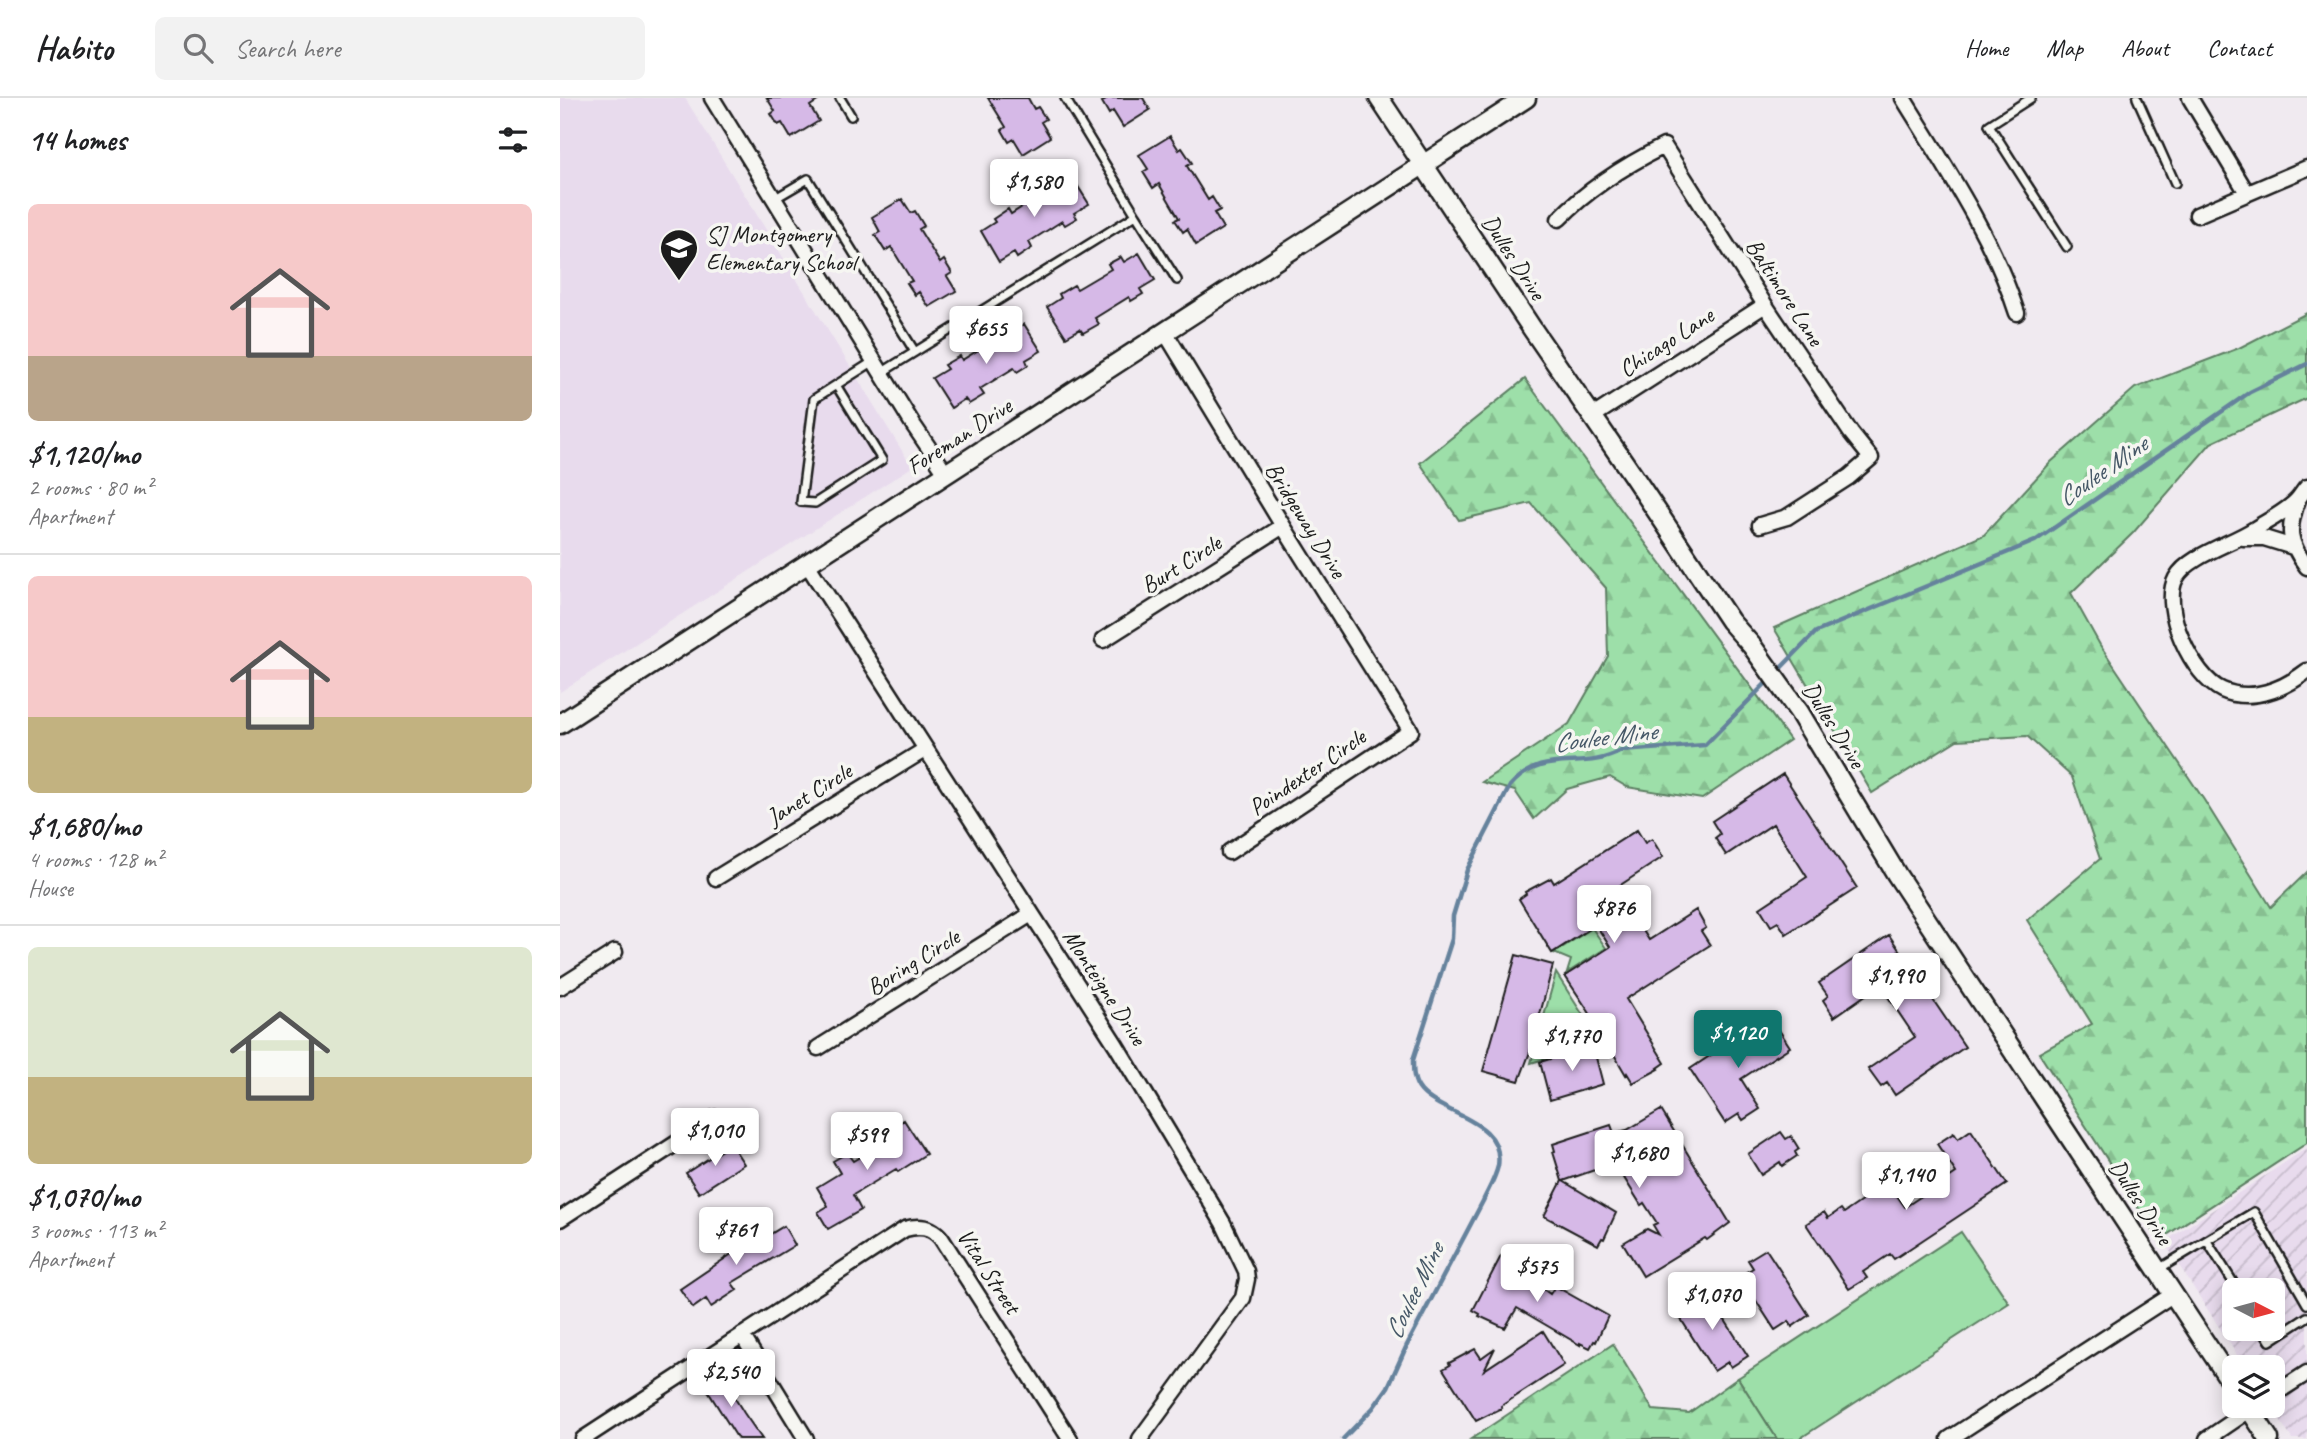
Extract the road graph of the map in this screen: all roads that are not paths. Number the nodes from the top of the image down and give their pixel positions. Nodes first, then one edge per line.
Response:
1 (712, 98) edge
2 (840, 98) edge
3 (1066, 98) edge
4 (1379, 98) edge
5 (1526, 98) edge
6 (1903, 98) edge
7 (2031, 98) edge
8 (2137, 98) edge
9 (2190, 98) edge
10 (851, 116) dead end
11 (1424, 164) junction
12 (2307, 168) edge
13 (2175, 183) dead end
14 (2248, 192) junction
15 (774, 199) junction
16 (1136, 215) junction
17 (2197, 215) dead end
18 (1559, 219) dead end
19 (2067, 247) dead end
20 (1177, 280) dead end
21 (1765, 305) junction
22 (2017, 313) dead end
23 (1165, 332) junction
24 (915, 352) junction
25 (878, 367) junction
26 (836, 385) junction
27 (1593, 416) junction
28 (946, 474) junction
29 (2307, 487) edge
30 (2298, 499) junction
31 (1760, 525) dead end
32 (1283, 526) junction
33 (2239, 539) junction
34 (2293, 547) junction
35 (807, 564) junction
36 (2307, 567) edge
37 (1104, 640) dead end
38 (2307, 671) edge
39 (560, 724) edge
40 (1411, 731) joint
41 (926, 749) junction
42 (1229, 852) dead end
43 (716, 878) dead end
44 (1031, 914) junction
45 (615, 952) dead end
46 (560, 987) edge
47 (818, 1048) dead end
48 (715, 1118) dead end
49 (560, 1219) edge
50 (2207, 1241) junction
51 (2157, 1271) junction
52 (2230, 1278) edge
53 (2172, 1295) junction
54 (2307, 1304) edge
55 (2307, 1317) edge
56 (2286, 1331) edge
57 (742, 1335) junction
58 (2222, 1369) edge
59 (2307, 1373) edge
60 (2285, 1387) edge
61 (2236, 1418) edge
62 (2257, 1418) edge
63 (583, 1439) edge
64 (806, 1439) edge
65 (1070, 1439) edge
66 (1140, 1439) edge
67 (1949, 1439) edge
68 (2207, 1439) edge
69 (2269, 1439) edge

1 - 15 street
2 - 10 lane
3 - 16 lane
4 - 11 street, Dulles Drive
5 - 11 street, Foreman Drive
6 - 22 street
7 - 19 lane
8 - 13 lane
9 - 14 street
11 - 23 street, Foreman Drive
11 - 27 street, Dulles Drive
12 - 14 street
14 - 17 street
15 - 24 lane
15 - 25 street
16 - 20 lane
16 - 24 lane
18 - 21 street, Baltimore Lane
21 - 27 street, Chicago Lane
21 - 31 street, Baltimore Lane
23 - 28 street, Foreman Drive
23 - 32 street, Bridgeway Drive
24 - 25 lane
25 - 26 lane
25 - 28 street
26 - 26 lane
27 - 51 street, Dulles Drive
28 - 35 street, Foreman Drive
29 - 30 street
30 - 33 street
30 - 34 street
32 - 37 street, Burt Circle
32 - 40 street, Bridgeway Drive
33 - 34 street
33 - 38 street
34 - 36 street
35 - 39 street, Foreman Drive
35 - 41 street, Monteigne Drive
40 - 42 street, Poindexter Circle
41 - 43 street, Janet Circle
41 - 44 street, Monteigne Drive
44 - 47 street, Boring Circle
44 - 66 street, Monteigne Drive
45 - 46 street
48 - 49 street
50 - 51 lane
50 - 52 lane
50 - 54 lane
51 - 53 street, Dulles Drive
53 - 58 street, Dulles Drive
53 - 67 street
55 - 56 lane
57 - 63 street, Vital Street
57 - 64 street
57 - 65 street, Vital Street
59 - 60 street
61 - 68 street
62 - 69 street

